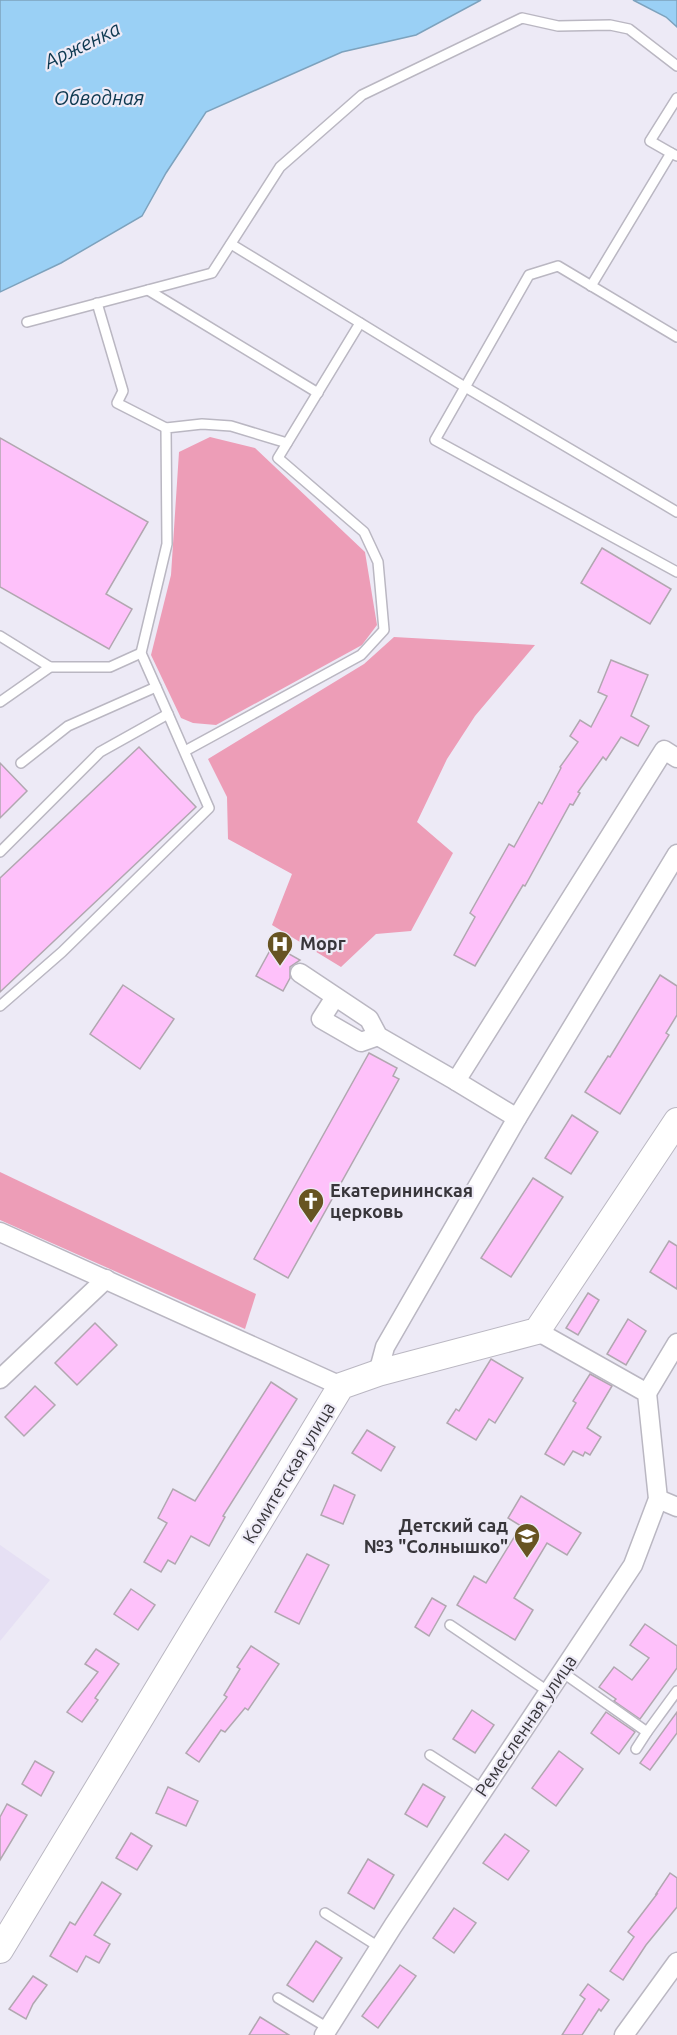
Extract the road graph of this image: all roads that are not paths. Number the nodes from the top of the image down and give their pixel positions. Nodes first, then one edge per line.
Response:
1 (677, 66) edge
2 (677, 98) edge
3 (674, 154) edge
4 (231, 244) junction
5 (591, 286) junction
6 (148, 290) junction
7 (97, 303) junction
8 (27, 322) dead end
9 (360, 323) junction
10 (677, 337) edge
11 (465, 387) junction
12 (318, 393) junction
13 (166, 428) junction
14 (287, 443) junction
15 (677, 512) edge
16 (677, 572) edge
17 (0, 636) edge
18 (141, 653) junction
19 (50, 667) junction
20 (156, 687) junction
21 (0, 702) edge
22 (168, 714) junction
23 (185, 751) junction
24 (677, 758) edge
25 (21, 763) dead end
26 (0, 852) edge
27 (677, 854) edge
28 (300, 974) dead end
29 (335, 997) junction
30 (0, 1006) edge
31 (378, 1036) junction
32 (456, 1082) junction
33 (517, 1118) junction
34 (677, 1121) edge
35 (0, 1232) edge
36 (106, 1279) junction
37 (537, 1331) junction
38 (677, 1343) edge
39 (378, 1373) junction
40 (0, 1379) edge
41 (341, 1386) junction
42 (647, 1393) junction
43 (658, 1499) junction
44 (677, 1507) edge
45 (450, 1625) dead end
46 (562, 1672) junction
47 (549, 1692) junction
48 (677, 1692) edge
49 (647, 1732) junction
50 (636, 1749) dead end
51 (430, 1755) dead end
52 (484, 1790) junction
53 (325, 1913) dead end
54 (379, 1947) junction
55 (0, 1950) edge
56 (677, 1962) edge
57 (278, 1998) dead end
58 (326, 2032) edge
59 (624, 2035) edge

1 - 4 lane
2 - 3 lane
3 - 5 lane
4 - 6 lane
4 - 9 lane
5 - 10 lane
5 - 11 lane
6 - 7 lane
6 - 12 lane
7 - 8 lane
7 - 13 lane
9 - 11 lane
9 - 12 lane
11 - 15 lane
11 - 16 lane
12 - 14 lane
13 - 14 lane
13 - 18 lane
14 - 23 lane
17 - 19 lane
18 - 19 lane
18 - 20 lane
19 - 21 lane
20 - 22 lane
20 - 25 lane
22 - 23 lane
22 - 26 lane
23 - 30 lane
24 - 32 street
27 - 33 street
28 - 29 street
29 - 31 street
29 - 31 street
31 - 32 street
32 - 33 street
33 - 39 street
34 - 37 street
35 - 36 street
36 - 40 street
36 - 41 street
37 - 39 street, Комитетская улица
37 - 42 street
38 - 42 street
39 - 41 street, Комитетская улица
41 - 55 street, Комитетская улица
42 - 43 street, Ремесленная улица
43 - 44 street
43 - 46 street, Ремесленная улица
45 - 47 lane
46 - 47 street, Ремесленная улица
46 - 49 lane
47 - 52 street, Ремесленная улица
48 - 49 lane
49 - 50 lane
51 - 52 lane
52 - 54 street, Ремесленная улица
53 - 54 lane
54 - 58 street, Ремесленная улица
56 - 59 street
57 - 58 lane

